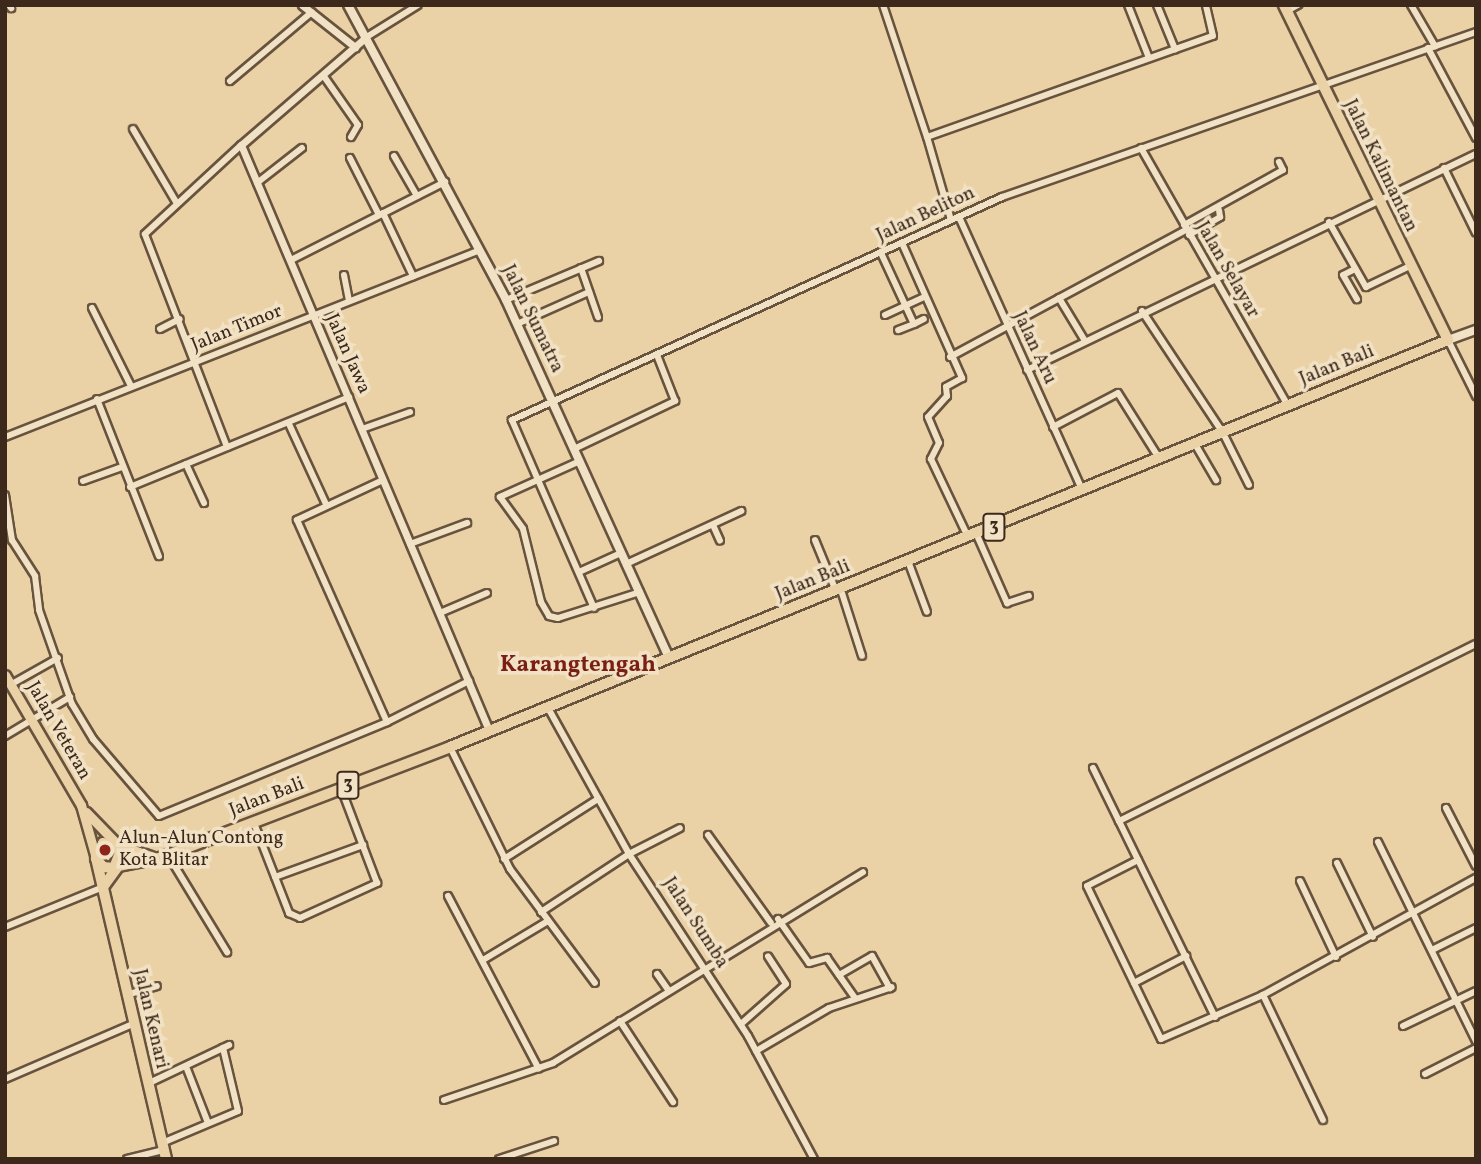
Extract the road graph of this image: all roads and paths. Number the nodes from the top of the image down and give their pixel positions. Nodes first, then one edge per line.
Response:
1 (302, 5) edge
2 (348, 5) edge
3 (418, 5) edge
4 (883, 5) edge
5 (1128, 5) edge
6 (1157, 5) edge
7 (1206, 5) edge
8 (1298, 5) edge
9 (1411, 5) edge
10 (1286, 8) edge
11 (312, 12) junction
12 (1476, 32) edge
13 (365, 37) junction
14 (355, 47) junction
15 (1432, 47) junction
16 (1175, 49) junction
17 (1149, 58) junction
18 (323, 75) junction
19 (230, 81) dead end
20 (1321, 85) junction
21 (133, 129) dead end
22 (351, 137) dead end
23 (928, 137) junction
24 (1476, 138) edge
25 (241, 145) junction
26 (302, 148) dead end
27 (1141, 148) junction
28 (1476, 154) edge
29 (394, 156) dead end
30 (350, 158) dead end
31 (1279, 162) dead end
32 (1444, 168) junction
33 (445, 182) junction
34 (257, 183) junction
35 (417, 196) junction
36 (1378, 200) junction
37 (176, 202) junction
38 (1219, 210) dead end
39 (381, 214) junction
40 (959, 217) junction
41 (951, 220) junction
42 (1329, 222) junction
43 (1186, 230) junction
44 (1476, 233) edge
45 (902, 243) junction
46 (480, 250) junction
47 (881, 253) junction
48 (291, 260) junction
49 (599, 261) dead end
50 (1410, 267) junction
51 (581, 268) junction
52 (1356, 269) junction
53 (344, 275) dead end
54 (413, 276) junction
55 (1212, 278) junction
56 (589, 292) junction
57 (922, 298) dead end
58 (1059, 298) junction
59 (1357, 299) dead end
60 (506, 300) junction
61 (349, 301) junction
62 (905, 306) junction
63 (92, 308) dead end
64 (1142, 312) junction
65 (312, 315) junction
66 (885, 315) dead end
67 (598, 317) dead end
68 (180, 319) junction
69 (924, 319) dead end
70 (517, 324) junction
71 (914, 324) junction
72 (1006, 328) junction
73 (160, 329) dead end
74 (898, 330) dead end
75 (1476, 330) edge
76 (1448, 340) junction
77 (1085, 341) junction
78 (657, 355) junction
79 (950, 357) junction
80 (196, 362) junction
81 (1027, 370) junction
82 (131, 386) junction
83 (1476, 396) edge
84 (349, 397) junction
85 (97, 399) junction
86 (554, 401) junction
87 (1288, 406) junction
88 (410, 412) dead end
89 (289, 424) junction
90 (1053, 427) junction
91 (362, 429) junction
92 (1223, 433) junction
93 (5, 437) edge
94 (1195, 444) junction
95 (227, 447) junction
96 (576, 449) junction
97 (1159, 458) junction
98 (580, 461) junction
99 (1248, 462) dead end
100 (186, 464) junction
101 (121, 467) junction
102 (1240, 467) junction
103 (535, 479) junction
104 (383, 480) junction
105 (1216, 480) dead end
106 (83, 481) dead end
107 (1249, 485) dead end
108 (130, 487) junction
109 (1082, 490) junction
110 (5, 495) edge
111 (204, 503) dead end
112 (326, 504) junction
113 (741, 511) dead end
114 (467, 523) dead end
115 (713, 525) junction
116 (972, 535) junction
117 (815, 540) dead end
118 (720, 541) dead end
119 (410, 544) junction
120 (621, 553) junction
121 (159, 556) dead end
122 (908, 561) junction
123 (626, 564) junction
124 (579, 572) junction
125 (839, 591) junction
126 (640, 592) junction
127 (487, 593) dead end
128 (1029, 596) dead end
129 (594, 608) junction
130 (928, 612) dead end
131 (440, 613) junction
132 (1476, 644) edge
133 (862, 656) dead end
134 (669, 657) junction
135 (56, 660) junction
136 (5, 675) edge
137 (469, 681) junction
138 (10, 685) junction
139 (67, 699) junction
140 (540, 710) junction
141 (32, 720) junction
142 (387, 722) junction
143 (488, 728) junction
144 (5, 736) edge
145 (450, 747) junction
146 (1093, 768) dead end
147 (341, 788) junction
148 (597, 800) junction
149 (81, 805) junction
150 (1446, 808) dead end
151 (1119, 821) junction
152 (254, 823) junction
153 (680, 828) dead end
154 (708, 835) dead end
155 (1378, 842) dead end
156 (363, 845) junction
157 (119, 846) junction
158 (629, 854) junction
159 (164, 856) junction
160 (96, 858) junction
161 (504, 859) junction
162 (1138, 860) junction
163 (1337, 863) dead end
164 (118, 866) junction
165 (1476, 866) edge
166 (863, 872) dead end
167 (275, 877) junction
168 (1476, 878) edge
169 (1300, 881) dead end
170 (103, 887) junction
171 (448, 896) dead end
172 (541, 912) junction
173 (1413, 915) junction
174 (778, 919) junction
175 (548, 921) junction
176 (771, 923) junction
177 (5, 927) edge
178 (1476, 928) edge
179 (1373, 937) junction
180 (1432, 950) junction
181 (227, 952) dead end
182 (768, 956) dead end
183 (1186, 956) junction
184 (1336, 957) junction
185 (483, 960) junction
186 (704, 966) junction
187 (657, 974) dead end
188 (839, 975) junction
189 (595, 983) dead end
190 (1134, 983) junction
191 (157, 986) dead end
192 (668, 990) junction
193 (1476, 990) edge
194 (126, 995) junction
195 (1263, 995) junction
196 (855, 998) junction
197 (1457, 1000) junction
198 (1215, 1017) junction
199 (620, 1021) junction
200 (133, 1024) junction
201 (741, 1024) junction
202 (1403, 1026) dead end
203 (1476, 1041) edge
204 (1476, 1048) edge
205 (756, 1051) junction
206 (187, 1069) junction
207 (539, 1069) junction
208 (1425, 1074) dead end
209 (5, 1079) edge
210 (147, 1084) junction
211 (444, 1100) dead end
212 (673, 1102) dead end
213 (1322, 1120) dead end
214 (208, 1123) junction
215 (554, 1142) dead end
216 (164, 1151) edge
217 (127, 1159) edge
218 (499, 1159) edge
219 (814, 1159) edge

1 - 11 street
2 - 13 main road, Jalan Sumatra
3 - 13 street
4 - 23 street
5 - 17 street
6 - 16 street
7 - 16 street
8 - 10 street
9 - 15 street
10 - 20 highway, Jalan Kalimantan
11 - 14 street
11 - 19 street
12 - 15 street, Jalan Beliton
13 - 14 street
13 - 33 main road, Jalan Sumatra
14 - 18 street
15 - 20 street, Jalan Beliton
15 - 24 street
16 - 17 street
17 - 23 street
18 - 22 street
18 - 25 street
20 - 27 street, Jalan Beliton
20 - 36 highway, Jalan Kalimantan
21 - 37 street
23 - 41 street
25 - 34 street, Jalan Jawa
25 - 37 street
26 - 34 street
27 - 40 street, Jalan Beliton
27 - 43 street, Jalan Selayar
28 - 32 street
29 - 35 street
30 - 39 street
31 - 43 street
32 - 36 street
32 - 44 street
33 - 35 street
33 - 46 main road, Jalan Sumatra
34 - 48 street, Jalan Jawa
35 - 39 street
36 - 42 street
36 - 50 highway, Jalan Kalimantan
37 - 68 street
38 - 43 street
39 - 48 street
39 - 54 street
40 - 41 street, Jalan Beliton
40 - 72 street, Jalan Aru
41 - 45 street, Jalan Beliton
42 - 52 street
42 - 55 street
43 - 55 street, Jalan Selayar
43 - 58 street
45 - 47 street, Jalan Beliton
45 - 79 street
46 - 54 street, Jalan Timor
46 - 60 main road, Jalan Sumatra
47 - 62 street
47 - 78 street, Jalan Beliton
48 - 65 street, Jalan Jawa
49 - 51 street
50 - 52 street
50 - 76 highway, Jalan Kalimantan
51 - 56 street
51 - 60 street
52 - 59 street
53 - 61 street
54 - 61 street, Jalan Timor
55 - 64 street
55 - 87 street, Jalan Selayar
56 - 67 street
56 - 70 street
57 - 62 street
58 - 72 street
58 - 77 street
60 - 70 main road, Jalan Sumatra
61 - 65 street, Jalan Timor
62 - 66 street
62 - 71 street
63 - 82 street
64 - 77 street
64 - 92 street
65 - 80 street, Jalan Timor
65 - 84 street, Jalan Jawa
68 - 73 street
68 - 80 street
69 - 71 street
70 - 86 main road, Jalan Sumatra
71 - 74 street
72 - 79 street
72 - 81 street, Jalan Aru
75 - 76 main road, Jalan Bali
76 - 83 street
76 - 87 highway, Jalan Bali / 3
77 - 81 street
78 - 86 street, Jalan Beliton
78 - 96 street
79 - 116 street
80 - 82 street, Jalan Timor
80 - 95 street
81 - 90 street, Jalan Aru
82 - 85 street, Jalan Timor
84 - 89 street
84 - 91 street, Jalan Jawa
85 - 93 street, Jalan Timor
85 - 101 street
86 - 96 main road, Jalan Sumatra
86 - 103 street, Jalan Beliton
87 - 92 highway, Jalan Bali / 3
88 - 91 street
89 - 95 street
89 - 112 street
90 - 97 street
90 - 109 street, Jalan Aru
91 - 104 street, Jalan Jawa
92 - 94 highway, Jalan Bali / 3
92 - 102 street
94 - 97 highway, Jalan Bali / 3
94 - 105 street
95 - 100 street
96 - 98 main road, Jalan Sumatra
97 - 109 highway, Jalan Bali / 3
98 - 103 street
98 - 120 main road, Jalan Sumatra
99 - 102 street
100 - 108 street
100 - 111 street
101 - 106 street
101 - 108 street
102 - 107 street
103 - 124 street
103 - 129 street
104 - 112 street
104 - 119 street, Jalan Jawa
108 - 121 street
109 - 116 highway, Jalan Bali / 3
110 - 135 street
112 - 142 street
113 - 115 street
114 - 119 street
115 - 118 street
115 - 123 street
116 - 122 highway, Jalan Bali / 3
116 - 128 street
117 - 125 street
119 - 131 street, Jalan Jawa
120 - 123 main road, Jalan Sumatra
120 - 124 street
122 - 125 highway, Jalan Bali / 3
122 - 130 street
123 - 126 main road, Jalan Sumatra
124 - 129 street
125 - 133 street
125 - 134 highway, Jalan Bali / 3
126 - 129 street
126 - 134 main road, Jalan Sumatra
127 - 131 street
131 - 137 street, Jalan Jawa
132 - 151 street
134 - 140 highway, Jalan Bali / 3
135 - 138 street
135 - 139 street
136 - 138 main road, Jalan Veteran
137 - 142 street
137 - 143 street, Jalan Jawa
138 - 141 main road, Jalan Veteran
139 - 141 street
139 - 142 street
140 - 143 highway, Jalan Bali / 3
140 - 148 street, Jalan Sumba
141 - 144 street
141 - 149 main road, Jalan Veteran
143 - 145 highway, Jalan Bali / 3
145 - 147 highway, Jalan Bali / 3
145 - 161 street
146 - 151 street
147 - 152 highway, Jalan Bali / 3
147 - 156 street
148 - 158 street, Jalan Sumba
148 - 161 street
149 - 157 main road, Jalan Veteran
149 - 160 main road, Jalan Veteran
150 - 165 street
151 - 162 street
152 - 159 highway, Jalan Bali / 3
152 - 167 street
153 - 158 street
154 - 176 street
155 - 173 street
156 - 167 street
156 - 167 street
157 - 159 highway
157 - 160 highway
157 - 164 highway
158 - 172 street
158 - 186 street, Jalan Sumba
159 - 164 highway, 3
159 - 181 street
160 - 164 highway
160 - 170 highway, Jalan Kenari
161 - 172 street
162 - 183 street
162 - 190 street
163 - 179 street
164 - 170 highway
166 - 174 street
168 - 173 street
169 - 184 street
170 - 177 street
170 - 194 highway, Jalan Kenari
171 - 185 street
172 - 175 street
173 - 179 street
173 - 180 street
174 - 176 street
174 - 188 street
175 - 185 street
175 - 189 street
176 - 186 street
178 - 180 street
179 - 184 street
180 - 197 street
182 - 201 street
183 - 190 street
183 - 198 street
184 - 195 street
185 - 207 street
186 - 192 street
186 - 201 street, Jalan Sumba
187 - 192 street
188 - 196 street
188 - 196 street
190 - 198 street
191 - 194 street
192 - 199 street
193 - 197 street
194 - 200 highway, Jalan Kenari
195 - 198 street
195 - 213 street
196 - 205 street
197 - 202 street
197 - 203 street
199 - 207 street
199 - 212 street
200 - 209 street
200 - 210 highway, Jalan Kenari
201 - 205 street, Jalan Sumba
204 - 208 street
205 - 219 street, Jalan Sumba
206 - 210 street
206 - 214 street
206 - 214 street
207 - 211 street
210 - 216 highway, Jalan Kenari
214 - 216 street
215 - 218 street
216 - 217 street

